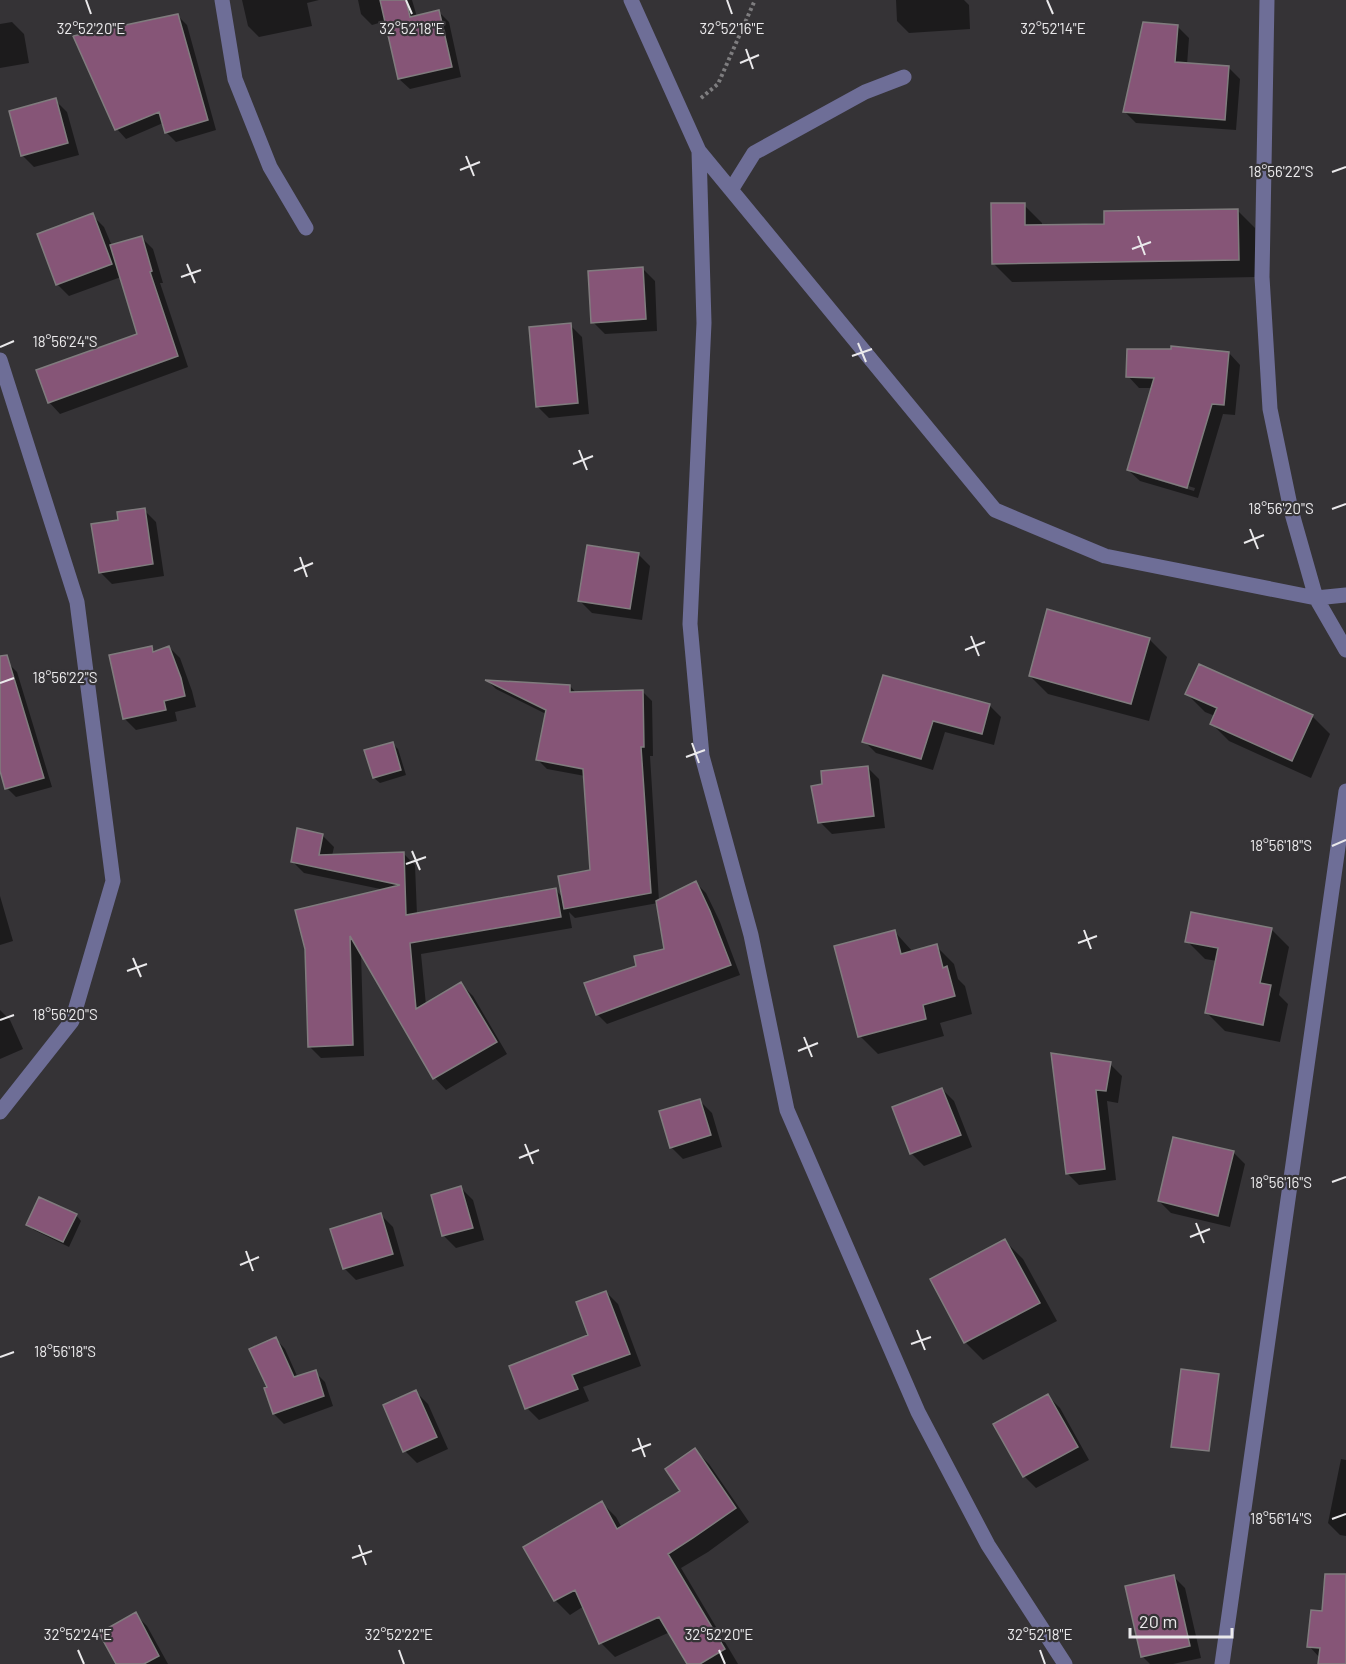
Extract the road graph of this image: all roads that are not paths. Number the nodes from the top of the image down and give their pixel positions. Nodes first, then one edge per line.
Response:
1 (222, 0) edge
2 (631, 0) edge
3 (1267, 0) edge
4 (904, 77) dead end
5 (699, 151) junction
6 (731, 190) junction
7 (306, 228) dead end
8 (0, 360) edge
9 (1346, 595) edge
10 (1316, 598) junction
11 (1346, 650) edge
12 (1346, 792) edge
13 (0, 1112) edge
14 (1065, 1664) edge
15 (1222, 1664) edge

1 - 7 street
2 - 5 street
3 - 10 street
4 - 6 street
5 - 6 street
5 - 14 street
6 - 10 street
8 - 13 street
9 - 10 street
10 - 11 street
12 - 15 street

